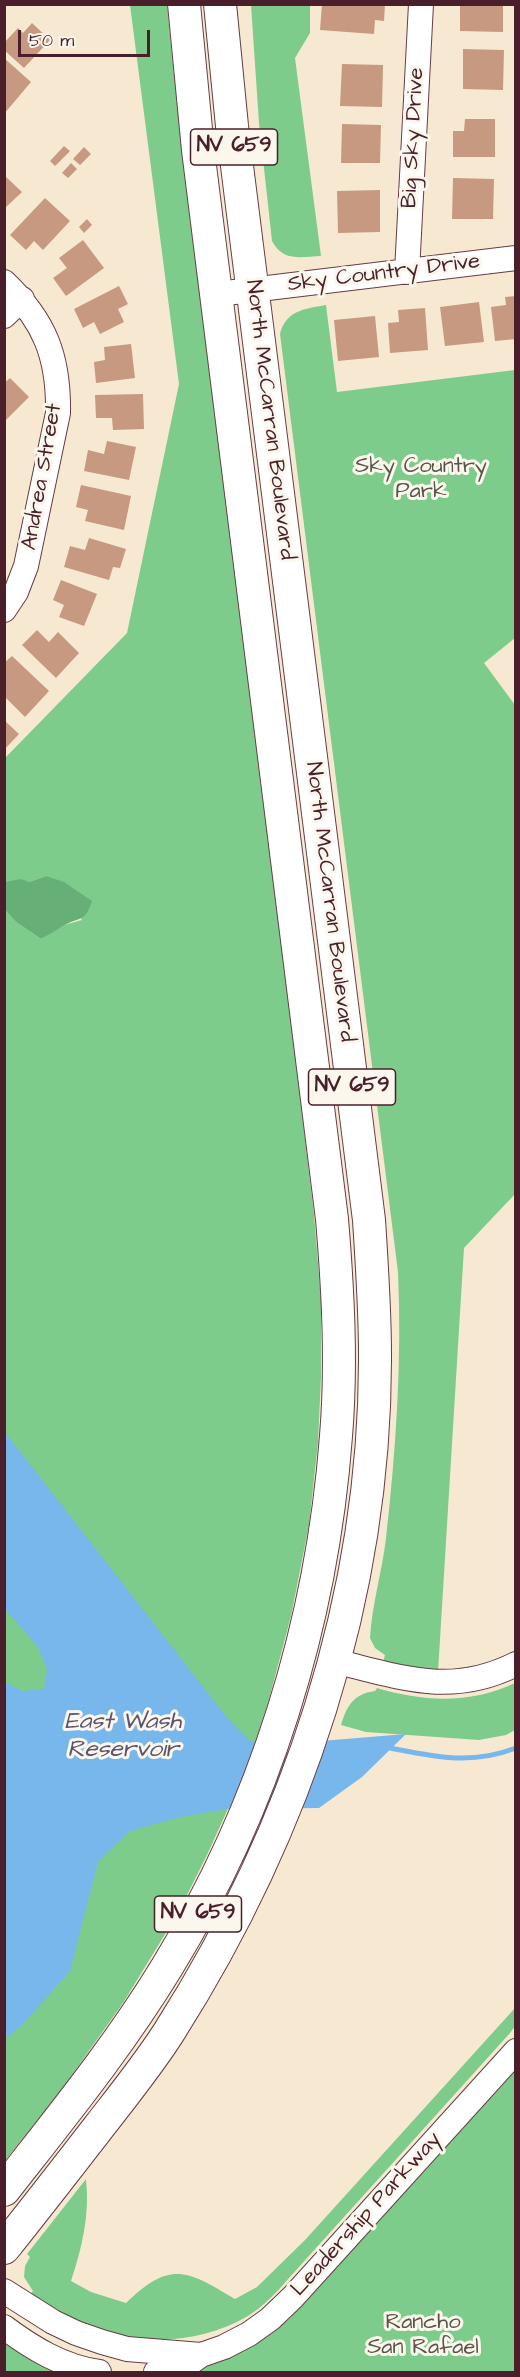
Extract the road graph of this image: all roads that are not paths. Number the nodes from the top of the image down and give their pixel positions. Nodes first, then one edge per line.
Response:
1 (184, 4) edge
2 (219, 4) edge
3 (421, 4) edge
4 (516, 258) edge
5 (408, 272) junction
6 (13, 290) edge
7 (252, 290) junction
8 (218, 294) junction
9 (4, 316) edge
10 (4, 610) edge
11 (313, 1598) junction
12 (300, 1653) junction
13 (334, 1661) junction
14 (516, 1664) edge
15 (317, 1723) junction
16 (516, 2051) edge
17 (4, 2190) edge
18 (4, 2248) edge
19 (4, 2290) edge
20 (4, 2327) edge
21 (201, 2355) junction
22 (99, 2373) edge
23 (156, 2373) edge

1 - 8 main road, North McCarran Boulevard / NV 659
2 - 7 main road, North McCarran Boulevard / NV 659
3 - 5 street, Big Sky Drive
4 - 5 street, Sky Country Drive
5 - 7 street, Sky Country Drive
6 - 9 street
6 - 10 street, Andrea Street
7 - 8 street, Sky Country Drive
7 - 13 main road, North McCarran Boulevard / NV 659
8 - 11 main road, North McCarran Boulevard / NV 659
11 - 12 main road, North McCarran Boulevard / NV 659
11 - 13 main road
12 - 15 main road
12 - 17 main road, North McCarran Boulevard / NV 659
13 - 14 street
13 - 15 main road, North McCarran Boulevard / NV 659
15 - 18 main road, North McCarran Boulevard / NV 659
16 - 21 street, Leadership Parkway
19 - 21 street, Leadership Parkway
20 - 22 street
21 - 23 street, Leadership Parkway

